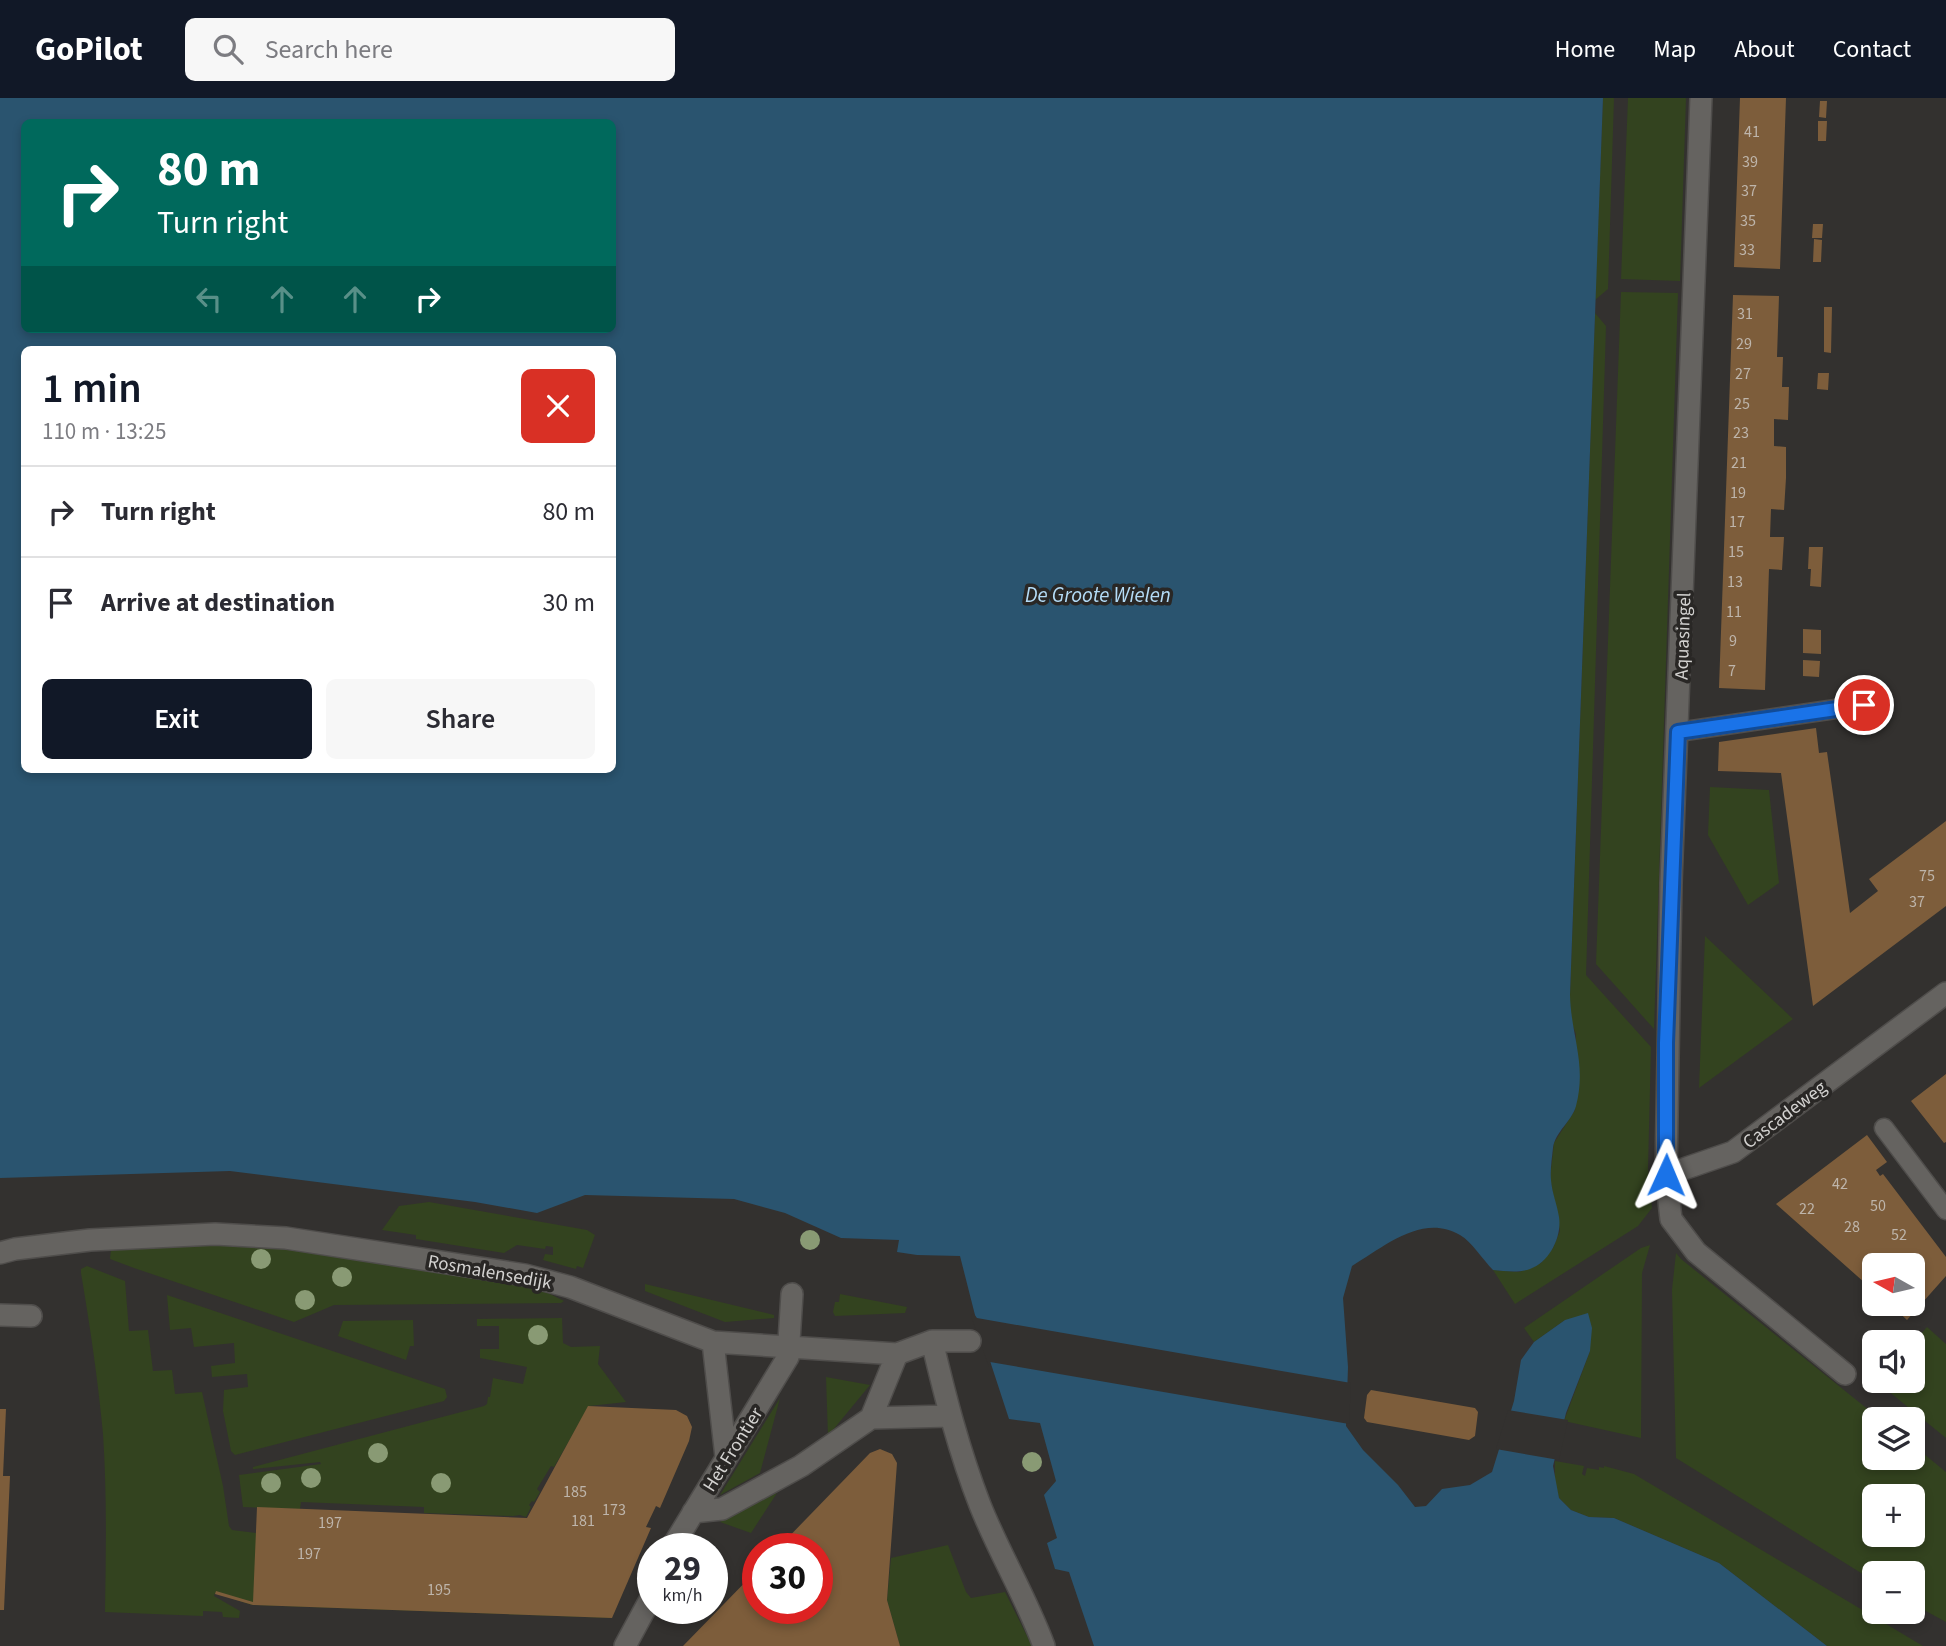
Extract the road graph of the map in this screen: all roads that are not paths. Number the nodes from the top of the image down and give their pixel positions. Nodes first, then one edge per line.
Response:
1 (1701, 98) edge
2 (1877, 704) dead end
3 (1678, 732) junction
4 (1946, 993) edge
5 (1884, 1128) dead end
6 (1666, 1175) junction
7 (1946, 1210) edge
8 (0, 1253) edge
9 (792, 1294) dead end
10 (0, 1315) edge
11 (31, 1316) dead end
12 (932, 1340) junction
13 (970, 1341) dead end
14 (713, 1342) junction
15 (790, 1347) junction
16 (897, 1354) junction
17 (1845, 1374) dead end
18 (949, 1416) junction
19 (871, 1418) junction
20 (726, 1457) junction
21 (693, 1512) junction
22 (680, 1533) edge
23 (637, 1624) edge
24 (625, 1646) edge
25 (1044, 1646) edge

1 - 3 street, Aquasingel
2 - 3 lane
3 - 6 street, Aquasingel
4 - 6 street, Cascadeweg
5 - 7 lane
6 - 17 street
8 - 14 street, Rosmalensedijk
9 - 15 street
10 - 11 street
12 - 13 street, Rosmalensedijk
12 - 16 street, Rosmalensedijk
12 - 18 street
14 - 15 street, Rosmalensedijk
14 - 20 street
15 - 16 street, Rosmalensedijk
15 - 20 street, Het Frontier
16 - 19 street
18 - 19 street
18 - 25 street
19 - 21 street
20 - 21 street, Het Frontier
21 - 22 street, Het Frontier
23 - 24 street

